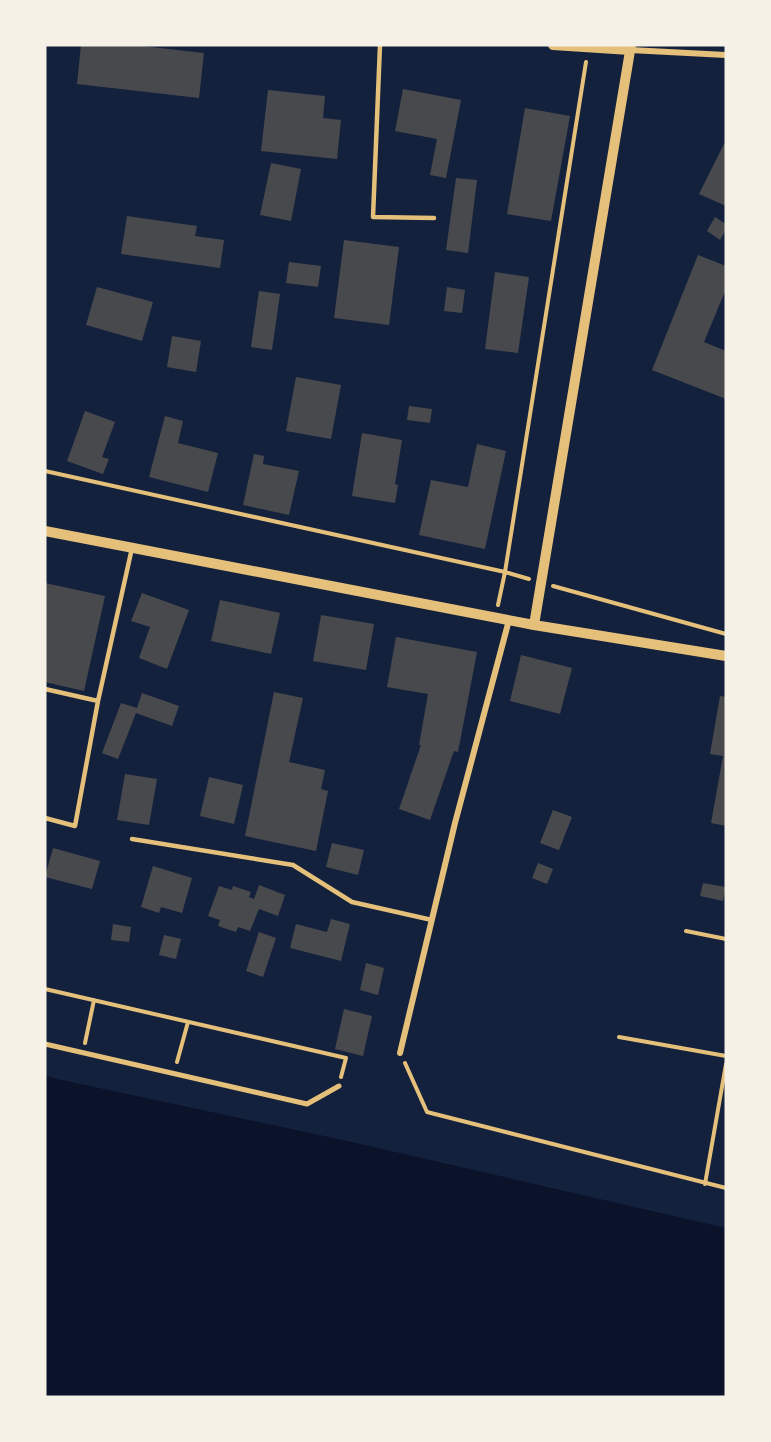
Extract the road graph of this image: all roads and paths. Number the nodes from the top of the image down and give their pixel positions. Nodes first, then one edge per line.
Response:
1 (380, 45) edge
2 (553, 45) edge
3 (588, 48) junction
4 (631, 48) edge
5 (726, 55) edge
6 (434, 218) dead end
7 (45, 471) edge
8 (45, 531) edge
9 (132, 548) junction
10 (505, 572) junction
11 (542, 583) junction
12 (496, 618) junction
13 (509, 620) junction
14 (534, 625) junction
15 (726, 634) edge
16 (726, 656) edge
17 (45, 689) edge
18 (98, 701) junction
19 (45, 818) edge
20 (132, 839) dead end
21 (432, 920) junction
22 (686, 931) dead end
23 (726, 939) edge
24 (45, 989) edge
25 (94, 1000) junction
26 (188, 1022) junction
27 (619, 1037) dead end
28 (45, 1044) edge
29 (83, 1053) junction
30 (400, 1053) joint
31 (726, 1056) edge
32 (726, 1064) edge
33 (174, 1073) junction
34 (339, 1086) joint
35 (705, 1184) junction
36 (726, 1188) edge

1 - 6 lane
2 - 3 street
3 - 4 street
3 - 10 path
4 - 5 street
4 - 11 street
7 - 10 path
8 - 9 street
9 - 12 street
9 - 18 lane
10 - 11 path
10 - 12 path
11 - 14 street
11 - 15 path
12 - 13 street
13 - 14 street
13 - 21 street
14 - 16 street
17 - 18 lane
18 - 19 lane
20 - 21 lane
21 - 30 street
22 - 23 path
24 - 25 path
25 - 26 path
25 - 29 path
26 - 33 path
26 - 34 path
27 - 31 path
28 - 29 street
29 - 33 street
30 - 35 path
32 - 35 path
33 - 34 street
35 - 36 path

